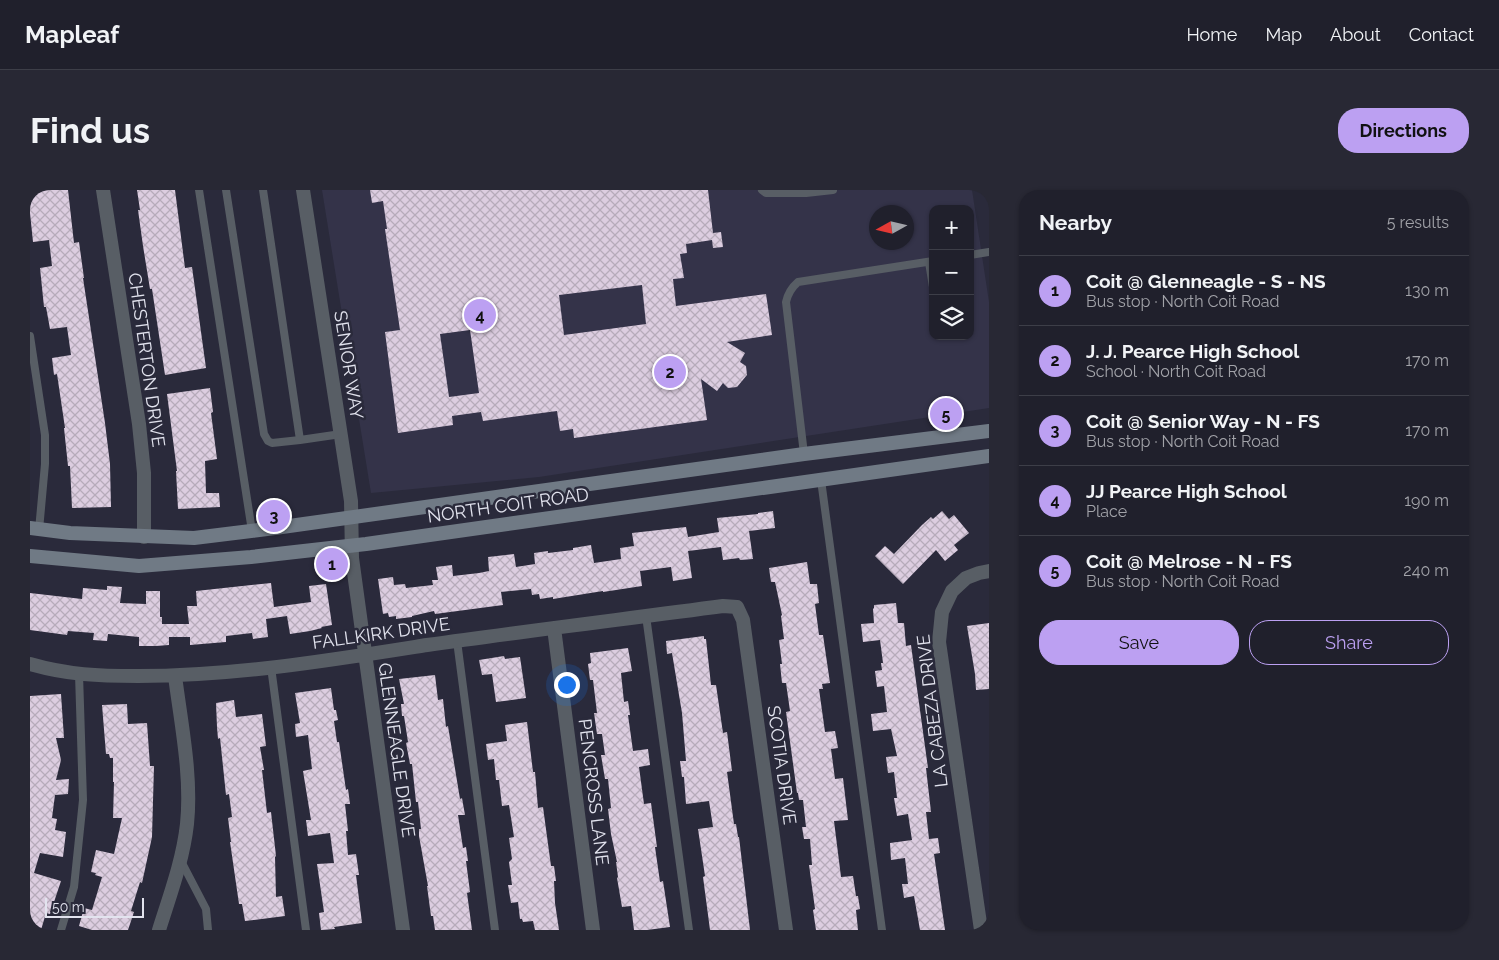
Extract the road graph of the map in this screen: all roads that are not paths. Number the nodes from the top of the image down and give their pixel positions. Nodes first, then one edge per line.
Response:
1 (103, 190) edge
2 (199, 190) edge
3 (226, 190) edge
4 (263, 190) edge
5 (303, 190) edge
6 (762, 190) edge
7 (833, 190) edge
8 (812, 191) edge
9 (783, 192) edge
10 (989, 252) edge
11 (974, 254) edge
12 (929, 261) edge
13 (30, 336) edge
14 (989, 431) edge
15 (341, 434) junction
16 (300, 440) junction
17 (804, 454) junction
18 (989, 456) edge
19 (821, 480) junction
20 (350, 518) junction
21 (34, 529) edge
22 (252, 531) junction
23 (144, 537) junction
24 (351, 546) junction
25 (30, 556) edge
26 (989, 571) edge
27 (737, 607) joint
28 (646, 616) junction
29 (554, 628) junction
30 (457, 641) junction
31 (365, 655) junction
32 (30, 664) edge
33 (271, 667) junction
34 (79, 674) junction
35 (175, 676) junction
36 (181, 860) junction
37 (61, 930) edge
38 (159, 930) edge
39 (208, 930) edge
40 (306, 930) edge
41 (403, 930) edge
42 (495, 930) edge
43 (593, 930) edge
44 (689, 930) edge
45 (786, 930) edge
46 (882, 930) edge
47 (981, 930) edge

1 - 23 street, CHESTERTON DRIVE
2 - 22 lane
3 - 16 lane
4 - 16 lane
5 - 15 street, SENIOR WAY
6 - 9 lane
7 - 8 lane
8 - 9 lane
10 - 11 lane
12 - 17 lane
13 - 21 lane
14 - 17 main road, NORTH COIT ROAD
15 - 16 lane
15 - 20 street, SENIOR WAY
17 - 20 main road, NORTH COIT ROAD
18 - 19 main road, NORTH COIT ROAD
19 - 24 main road, NORTH COIT ROAD
19 - 46 lane
20 - 22 main road, NORTH COIT ROAD
20 - 24 street, SENIOR WAY
21 - 23 main road, NORTH COIT ROAD
22 - 23 main road, NORTH COIT ROAD
24 - 25 main road, NORTH COIT ROAD
24 - 31 street, GLENNEAGLE DRIVE
26 - 47 street, LA CABEZA DRIVE
27 - 28 street, FALLKIRK DRIVE
27 - 45 street, SCOTIA DRIVE
28 - 29 street, FALLKIRK DRIVE
28 - 44 lane
29 - 30 street, FALLKIRK DRIVE
29 - 43 street, PENCROSS LANE
30 - 31 street, FALLKIRK DRIVE
30 - 42 lane
31 - 33 street, FALLKIRK DRIVE
31 - 41 street, GLENNEAGLE DRIVE
32 - 34 street, FALLKIRK DRIVE
33 - 35 street, FALLKIRK DRIVE
33 - 40 lane
34 - 35 street, FALLKIRK DRIVE
34 - 37 lane
35 - 36 street
36 - 38 street
36 - 39 lane

